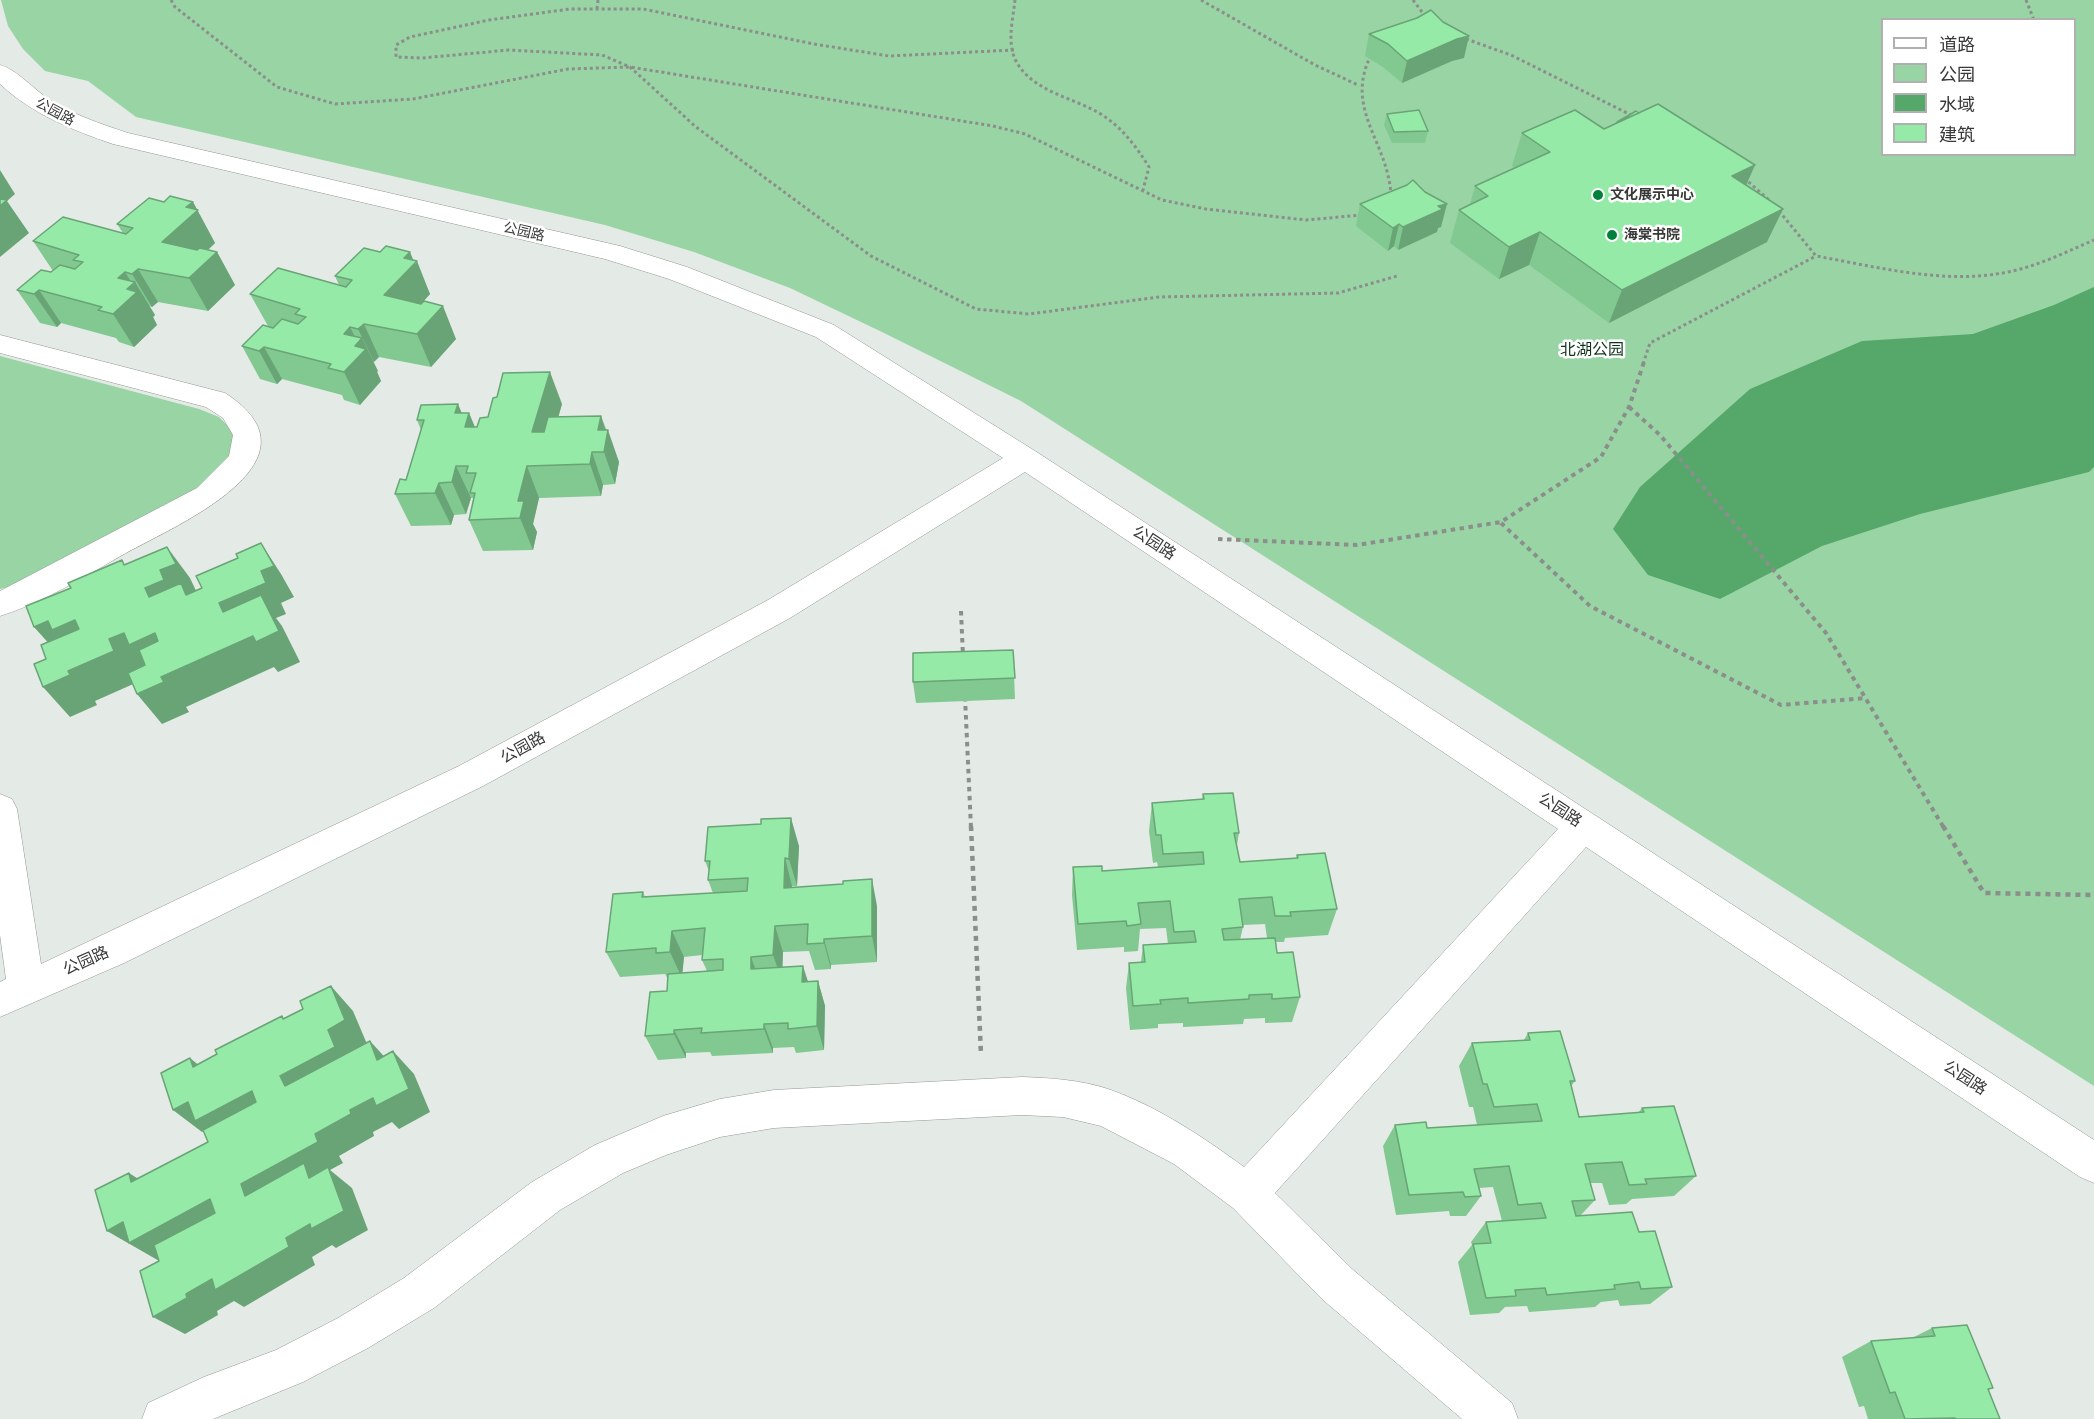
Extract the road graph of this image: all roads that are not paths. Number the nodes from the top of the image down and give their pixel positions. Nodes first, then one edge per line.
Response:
1 (0, 72) edge
2 (0, 344) edge
3 (1025, 458) junction
4 (0, 604) edge
5 (0, 809) edge
6 (1584, 825) junction
7 (13, 994) edge
8 (2094, 1163) edge
9 (1247, 1194) junction
10 (164, 1419) edge
11 (1496, 1419) edge

1 - 3 street, 公园路
2 - 4 street
3 - 6 street, 公园路
3 - 7 street, 公园路
5 - 7 street
6 - 8 street, 公园路
6 - 9 street
9 - 10 street
9 - 11 street

